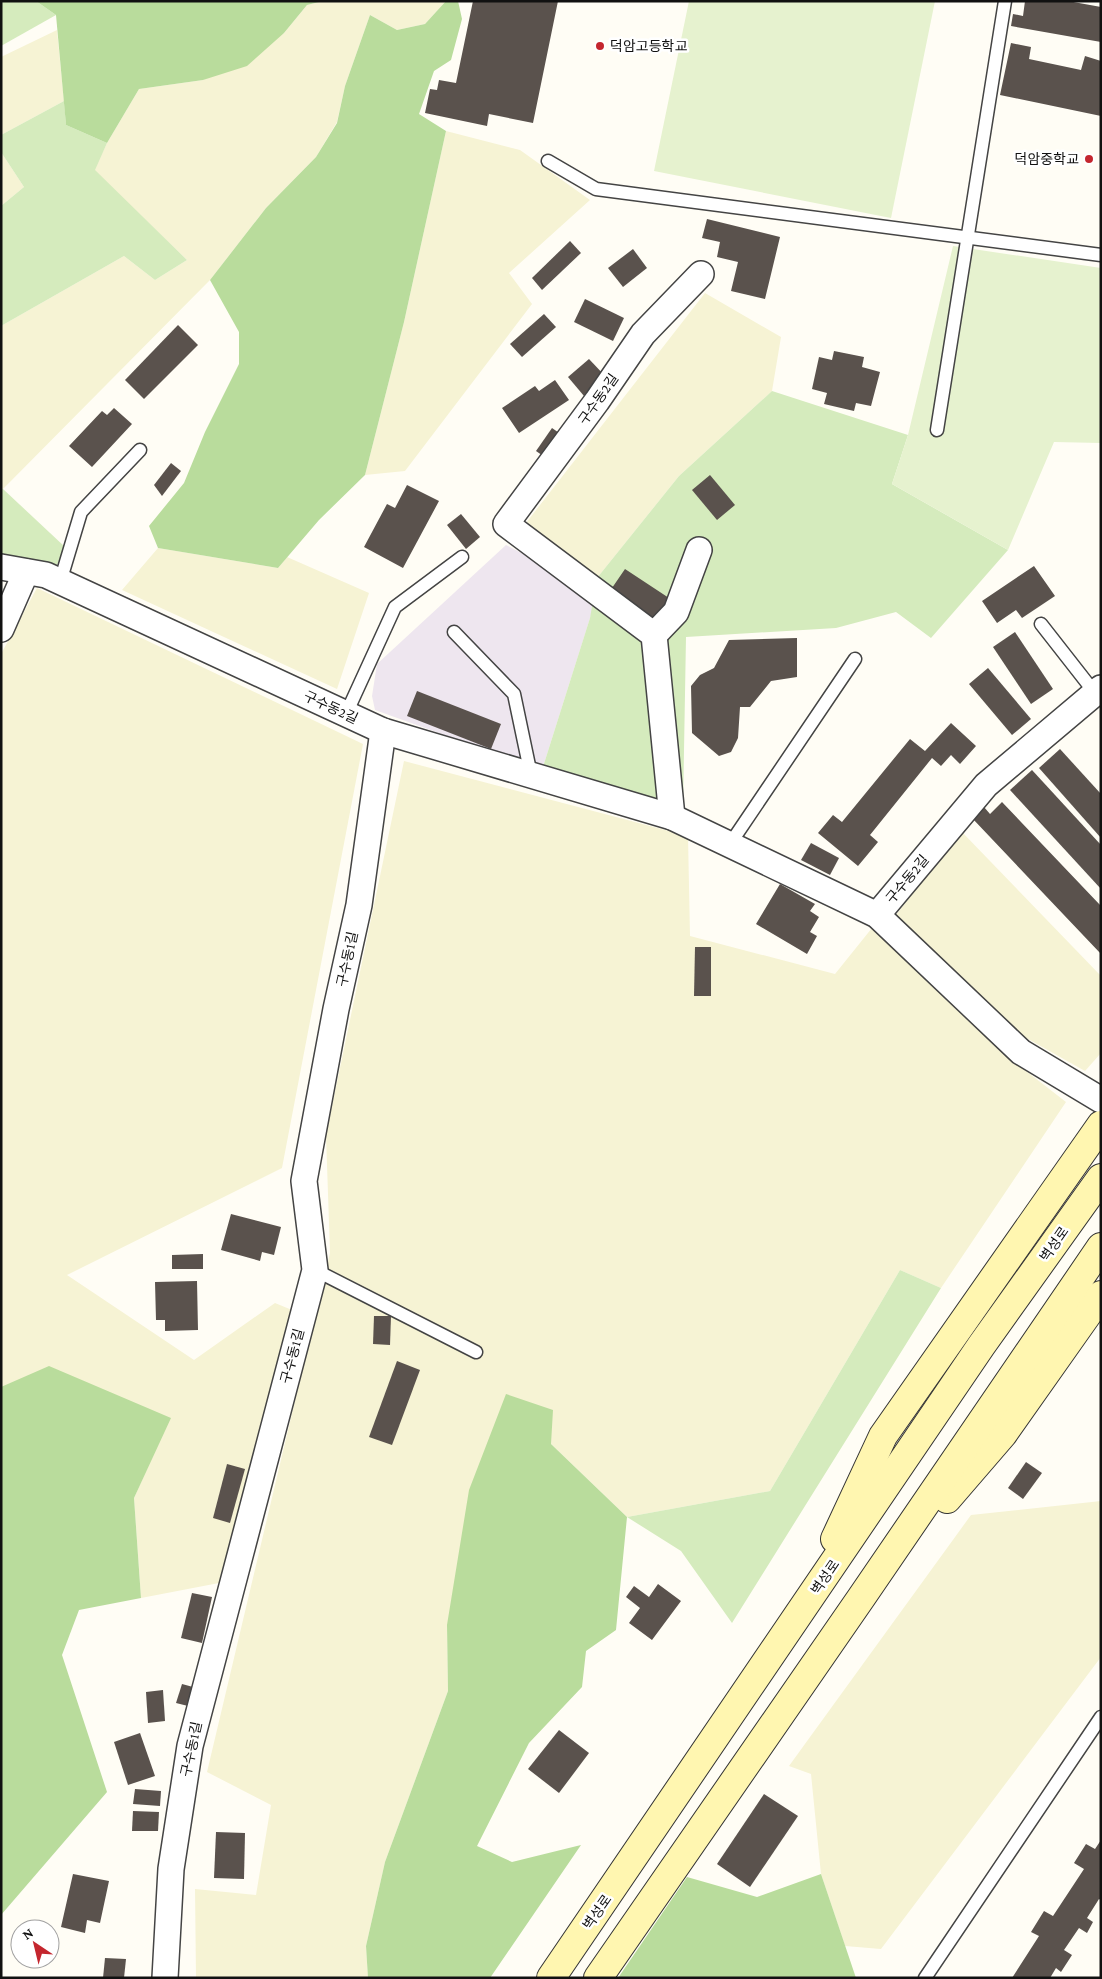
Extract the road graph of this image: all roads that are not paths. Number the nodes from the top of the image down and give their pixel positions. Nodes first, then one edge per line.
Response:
1 (1005, 1) edge
2 (548, 161) dead end
3 (967, 237) junction
4 (1101, 256) edge
5 (701, 274) dead end
6 (938, 430) dead end
7 (140, 450) dead end
8 (699, 550) dead end
9 (462, 557) dead end
10 (1, 567) edge
11 (26, 572) junction
12 (60, 582) junction
13 (1041, 624) dead end
14 (1, 629) edge
15 (454, 632) dead end
16 (654, 635) junction
17 (855, 659) dead end
18 (1098, 690) edge
19 (346, 714) junction
20 (383, 731) junction
21 (531, 775) junction
22 (672, 817) junction
23 (730, 844) junction
24 (877, 914) junction
25 (1101, 1100) edge
26 (1101, 1125) edge
27 (1101, 1178) edge
28 (1101, 1246) edge
29 (315, 1270) junction
30 (1101, 1295) edge
31 (476, 1352) dead end
32 (861, 1598) junction
33 (799, 1616) junction
34 (1101, 1717) edge
35 (165, 1978) edge
36 (551, 1978) edge
37 (598, 1978) edge
38 (925, 1978) edge

1 - 3 lane
2 - 3 lane
3 - 4 lane
3 - 6 lane
5 - 16 street, 구수동2길
7 - 12 lane
8 - 16 street
9 - 19 lane
10 - 11 street, 구수동2길
11 - 12 street, 구수동2길
11 - 14 street
12 - 19 street, 구수동2길
13 - 18 lane
15 - 21 lane
16 - 22 street
17 - 23 lane
18 - 24 street, 구수동2길
19 - 20 street, 구수동2길
20 - 21 street, 구수동2길
20 - 29 street, 구수동1길
21 - 22 street, 구수동2길
22 - 23 street, 구수동2길
23 - 24 street, 구수동2길
24 - 25 street
26 - 33 main road
27 - 33 main road, 벽성로
28 - 32 main road
29 - 31 lane
29 - 35 street, 구수동1길
30 - 32 main road
32 - 37 main road
33 - 36 main road, 벽성로
34 - 38 lane

